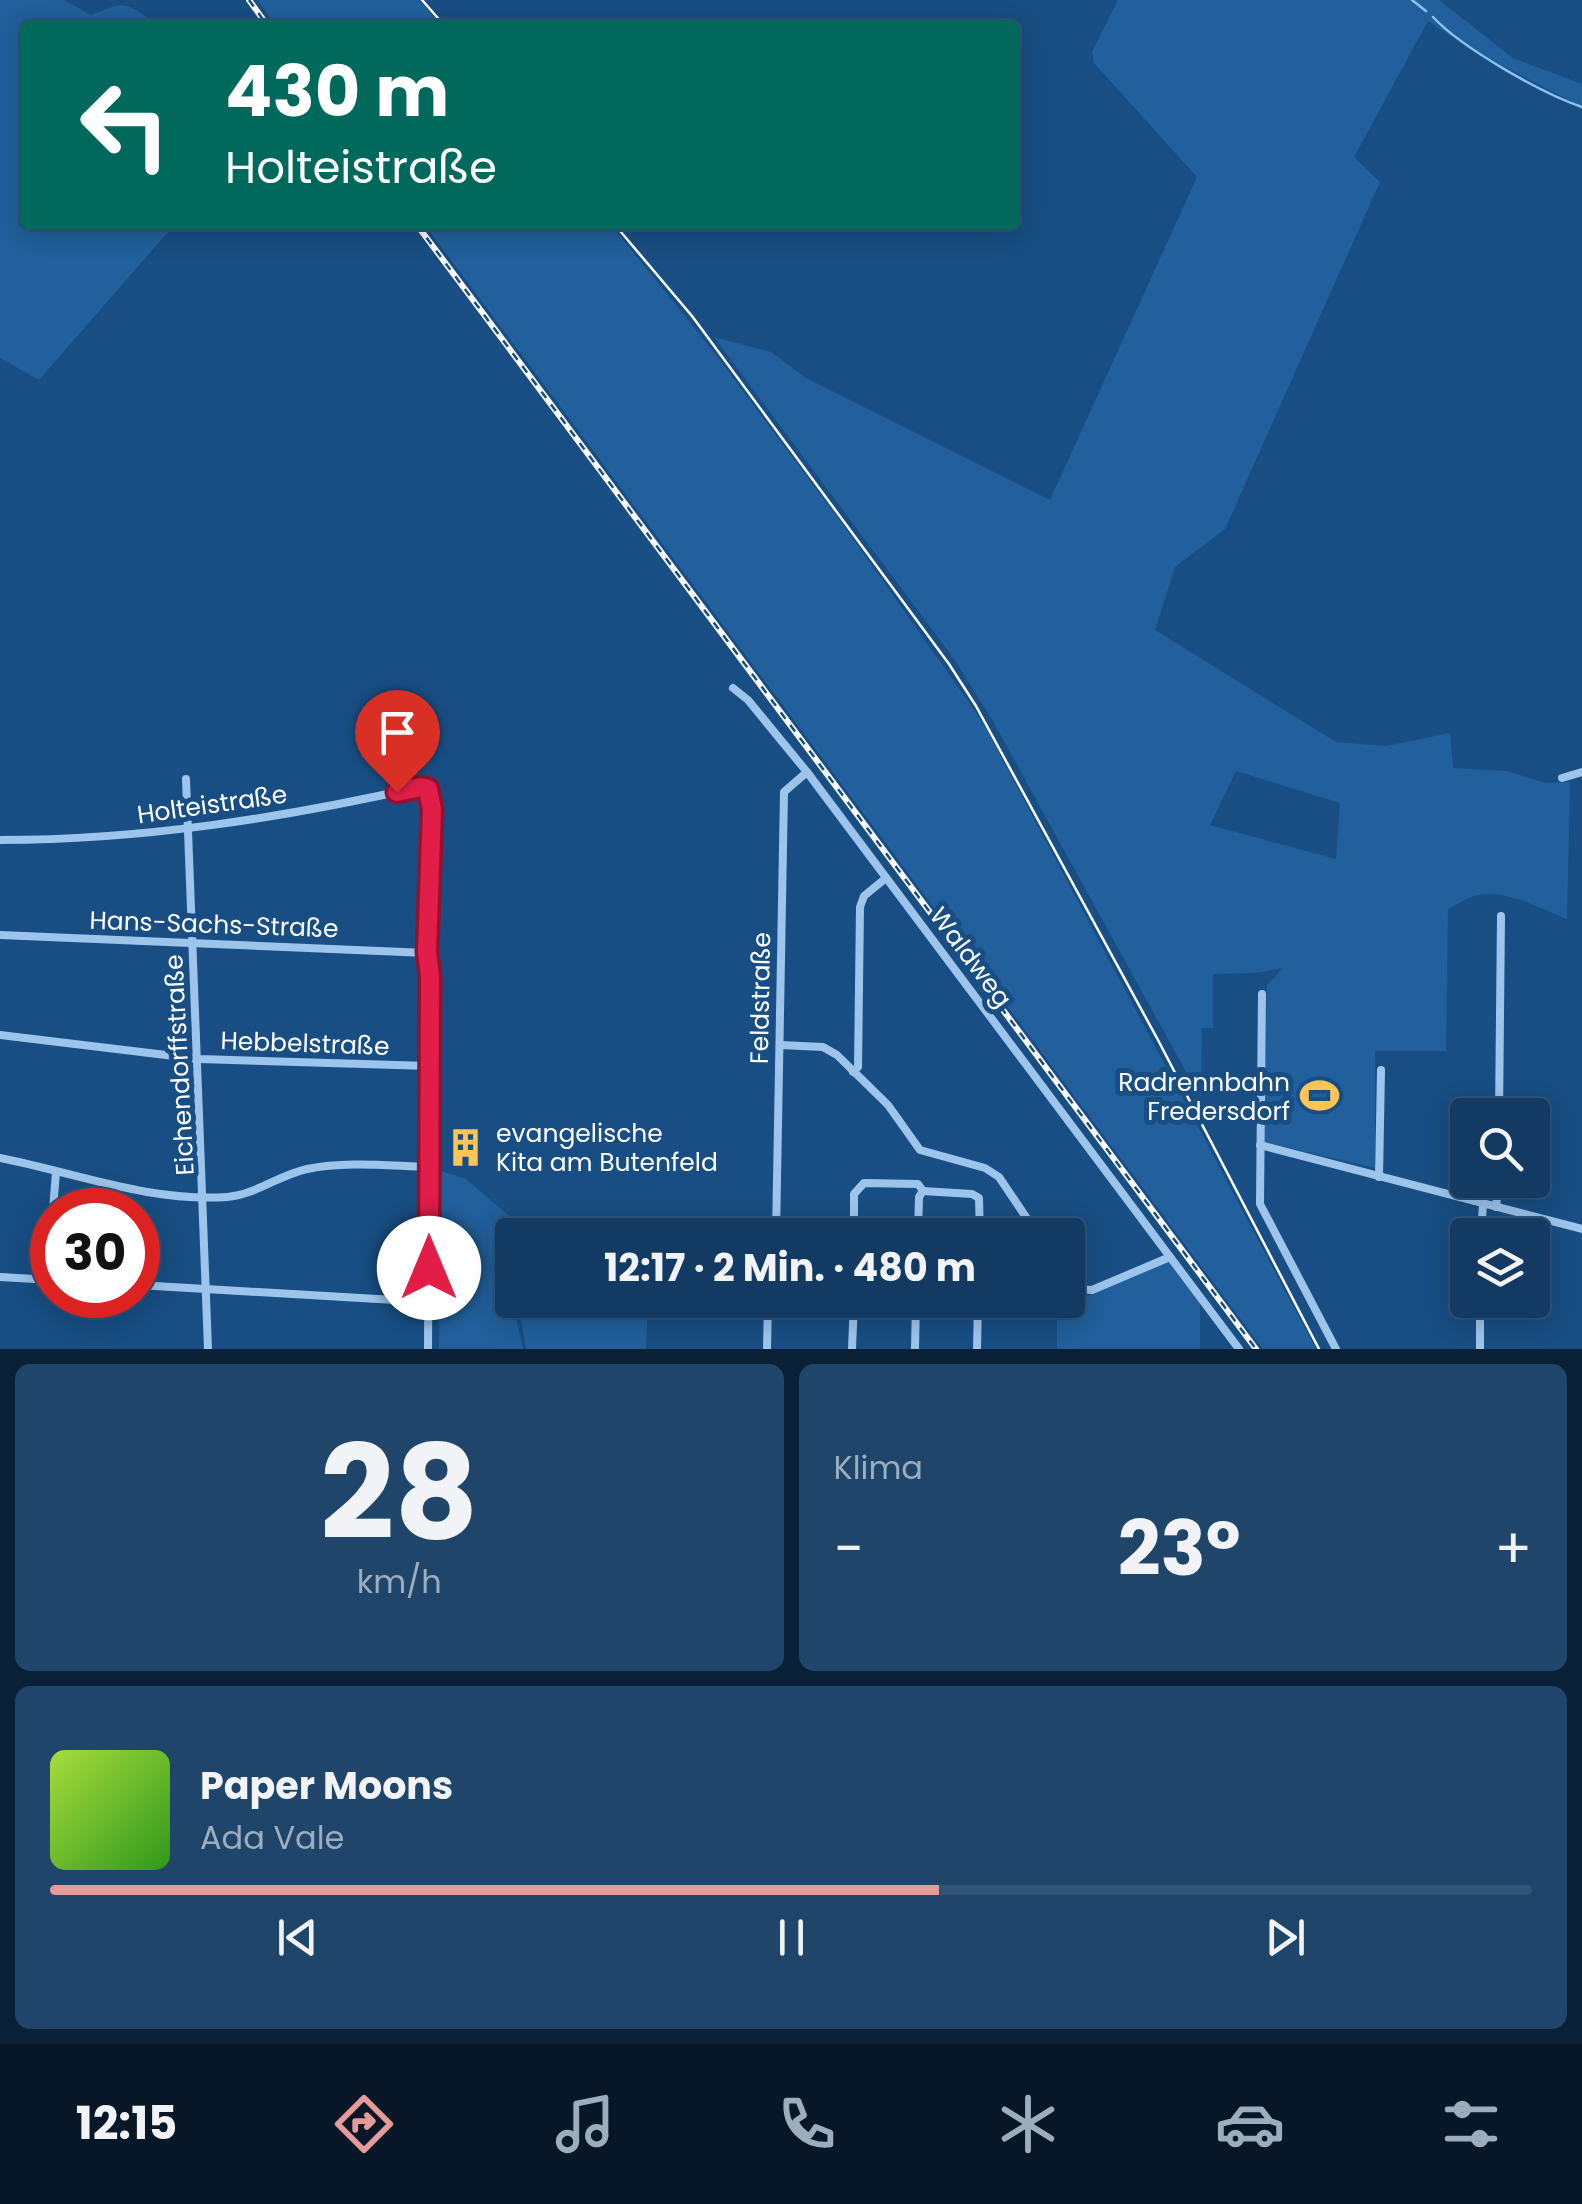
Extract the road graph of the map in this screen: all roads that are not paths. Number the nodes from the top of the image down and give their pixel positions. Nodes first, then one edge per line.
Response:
1 (734, 688) dead end
2 (807, 772) junction
3 (1582, 772) edge
4 (1562, 778) dead end
5 (186, 779) dead end
6 (188, 830) junction
7 (0, 840) edge
8 (886, 878) junction
9 (1501, 916) dead end
10 (0, 935) edge
11 (194, 944) junction
12 (427, 952) junction
13 (1262, 994) dead end
14 (0, 1035) edge
15 (780, 1045) junction
16 (199, 1059) junction
17 (430, 1066) junction
18 (1381, 1070) dead end
19 (853, 1072) junction
20 (1499, 1098) edge
21 (1260, 1145) junction
22 (0, 1158) edge
23 (430, 1166) junction
24 (56, 1172) junction
25 (1379, 1177) junction
26 (55, 1188) edge
27 (920, 1188) junction
28 (205, 1196) junction
29 (1497, 1198) edge
30 (1483, 1204) junction
31 (1496, 1207) junction
32 (776, 1218) edge
33 (854, 1218) edge
34 (918, 1218) edge
35 (980, 1218) edge
36 (1027, 1218) edge
37 (1482, 1218) edge
38 (1582, 1230) edge
39 (1170, 1257) junction
40 (0, 1278) edge
41 (30, 1279) edge
42 (160, 1286) edge
43 (208, 1288) junction
44 (1085, 1289) edge
45 (429, 1302) junction
46 (768, 1318) edge
47 (853, 1318) edge
48 (916, 1318) edge
49 (978, 1318) edge
50 (1480, 1318) edge
51 (208, 1349) edge
52 (428, 1349) edge
53 (767, 1349) edge
54 (852, 1349) edge
55 (915, 1349) edge
56 (977, 1349) edge
57 (1239, 1349) edge
58 (1336, 1349) edge
59 (1480, 1349) edge

1 - 2 street, Waldweg
2 - 8 street, Waldweg
2 - 15 street, Feldstraße
3 - 4 street
5 - 6 street, Eichendorffstraße
6 - 7 street, Holteistraße
6 - 11 street, Eichendorffstraße
6 - 12 street, Holteistraße
8 - 19 street
8 - 39 street, Waldweg
9 - 20 street
10 - 11 street, Hans-Sachs-Straße
11 - 12 street, Hans-Sachs-Straße
11 - 16 street, Eichendorffstraße
12 - 17 street
13 - 21 street
14 - 16 street, Hebbelstraße
15 - 19 street
15 - 32 street, Feldstraße
16 - 17 street, Hebbelstraße
16 - 28 street, Eichendorffstraße
17 - 23 street
18 - 25 street
19 - 36 street
21 - 25 street
21 - 58 street
22 - 24 street
23 - 28 street
23 - 45 street
24 - 26 street
24 - 28 street
25 - 30 street
27 - 33 street
27 - 34 street
27 - 35 street
28 - 43 street, Eichendorffstraße
29 - 31 street
30 - 31 street
30 - 37 street
31 - 38 street
39 - 44 street
39 - 57 street, Waldweg
40 - 41 street
42 - 43 street
43 - 45 street
43 - 51 street, Eichendorffstraße
45 - 52 street
46 - 53 street
47 - 54 street
48 - 55 street
49 - 56 street
50 - 59 street

